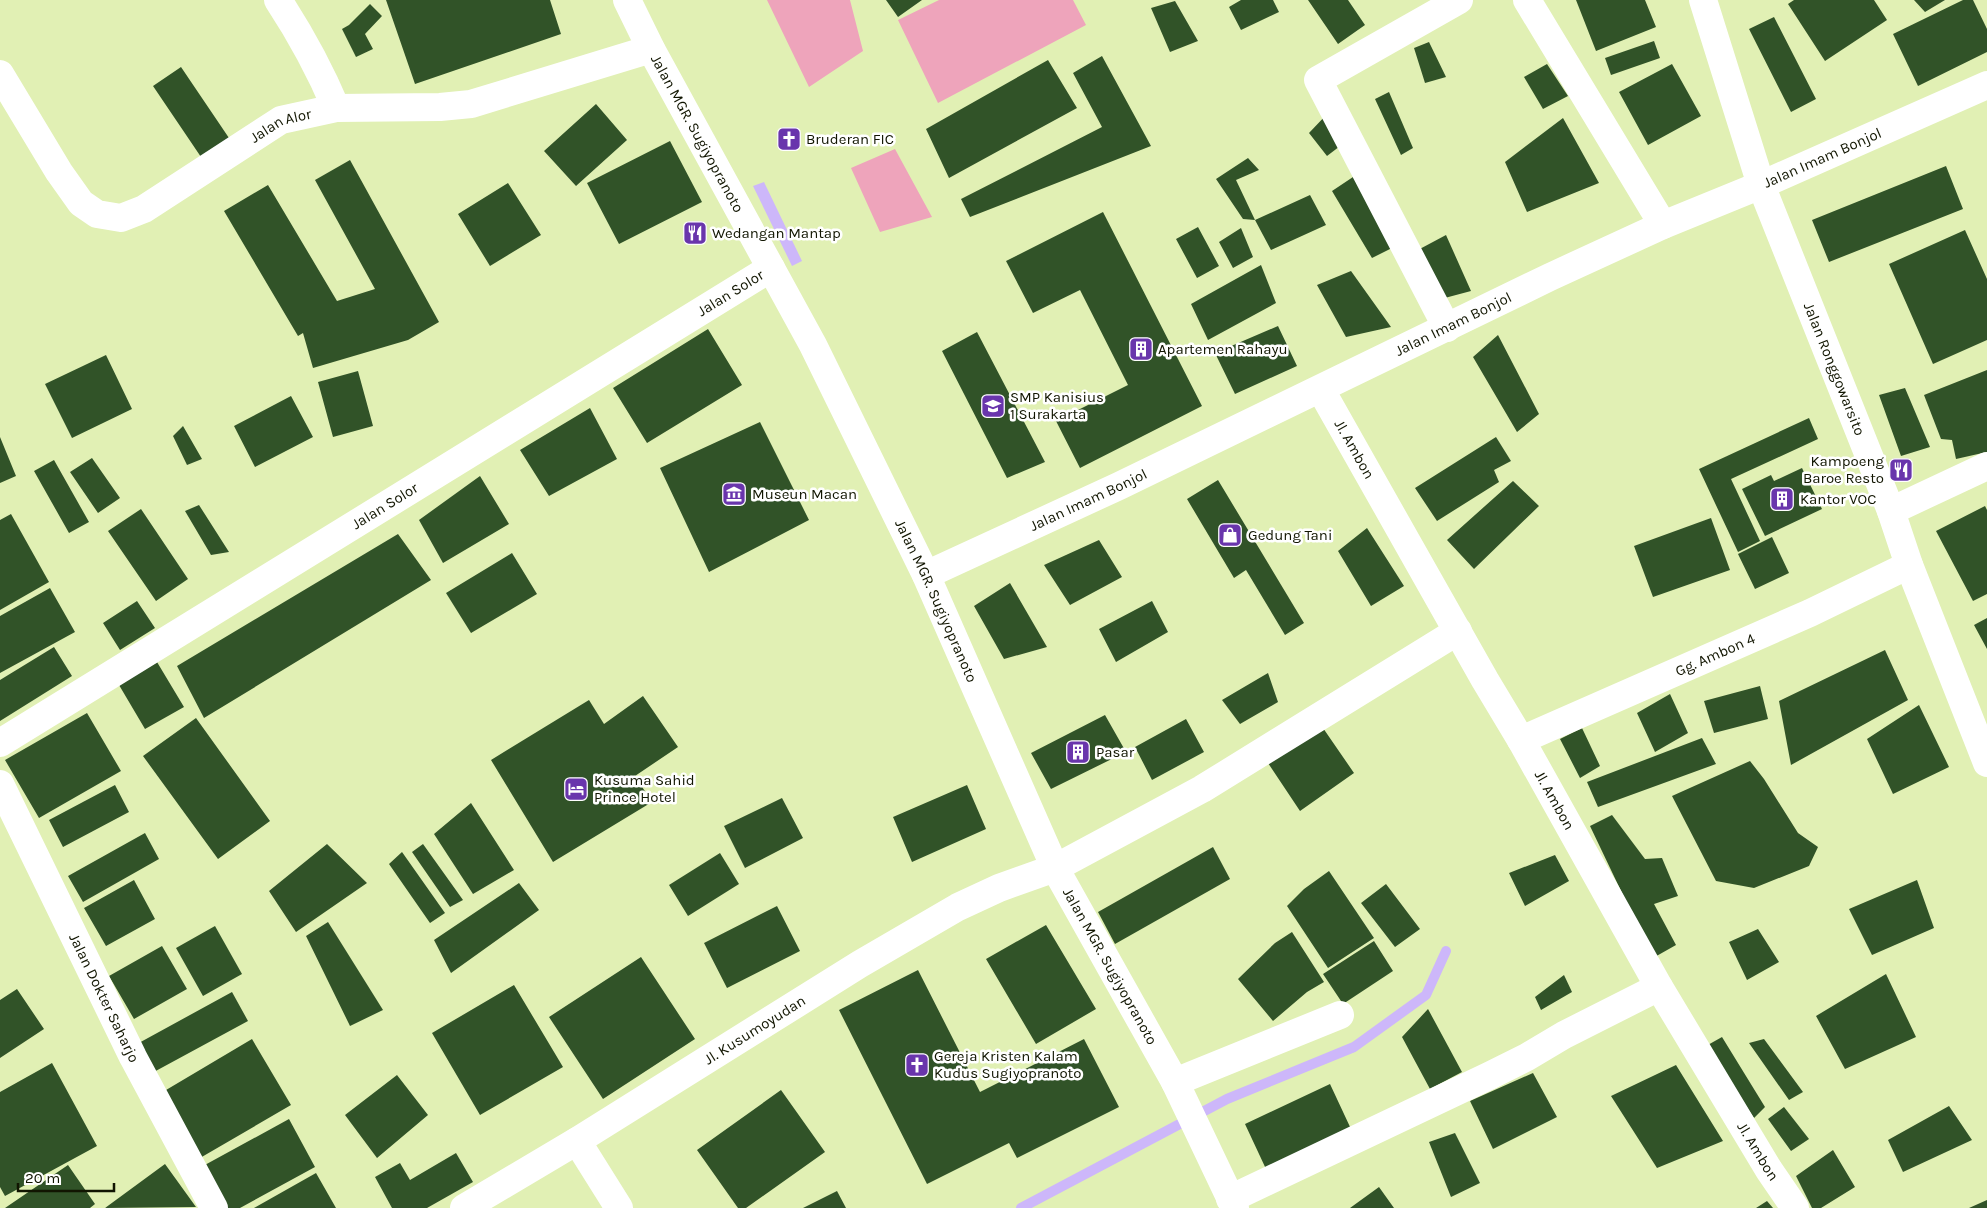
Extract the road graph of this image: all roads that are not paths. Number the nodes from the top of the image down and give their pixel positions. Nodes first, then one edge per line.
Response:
1 (278, 0) edge
2 (627, 0) edge
3 (1459, 0) edge
4 (1527, 0) edge
5 (1703, 0) edge
6 (651, 49) junction
7 (0, 74) edge
8 (1987, 85) edge
9 (336, 108) junction
10 (1761, 185) junction
11 (1664, 225) junction
12 (771, 268) junction
13 (1447, 328) junction
14 (1321, 390) junction
15 (1987, 466) edge
16 (1891, 511) junction
17 (1909, 565) junction
18 (926, 575) junction
19 (1458, 631) junction
20 (1509, 720) junction
21 (0, 742) edge
22 (1987, 763) edge
23 (3, 798) edge
24 (1055, 868) junction
25 (1659, 987) junction
26 (1340, 1015) dead end
27 (1175, 1082) junction
28 (577, 1141) junction
29 (1233, 1203) edge
30 (214, 1208) edge
31 (464, 1208) edge
32 (619, 1208) edge
33 (1795, 1208) edge

1 - 9 street
2 - 6 street, Jalan MGR. Sugiyopranoto
3 - 13 street
4 - 11 street
5 - 10 street, Jalan Ronggowarsito
6 - 9 street, Jalan Alor
6 - 12 street, Jalan MGR. Sugiyopranoto
7 - 9 street, Jalan Alor
8 - 10 street, Jalan Imam Bonjol
10 - 11 street, Jalan Imam Bonjol
10 - 16 street, Jalan Ronggowarsito
11 - 13 street, Jalan Imam Bonjol
12 - 18 street, Jalan MGR. Sugiyopranoto
12 - 21 street, Jalan Solor
13 - 14 street, Jalan Imam Bonjol
14 - 18 street, Jalan Imam Bonjol
14 - 19 street, Jl. Ambon
15 - 16 street
16 - 17 street, Jalan Ronggowarsito
17 - 20 street, Gg. Ambon 4
17 - 22 street, Jalan Ronggowarsito
18 - 24 street, Jalan MGR. Sugiyopranoto
19 - 20 street, Jl. Ambon
19 - 24 street, Jl. Kusumoyudan
20 - 25 street, Jl. Ambon
23 - 30 street, Jalan Dokter Saharjo
24 - 27 street, Jalan MGR. Sugiyopranoto
24 - 28 street, Jl. Kusumoyudan
25 - 29 street
25 - 33 street, Jl. Ambon
26 - 27 street
27 - 29 street, Jalan MGR. Sugiyopranoto
28 - 31 street, Jl. Kusumoyudan
28 - 32 street

